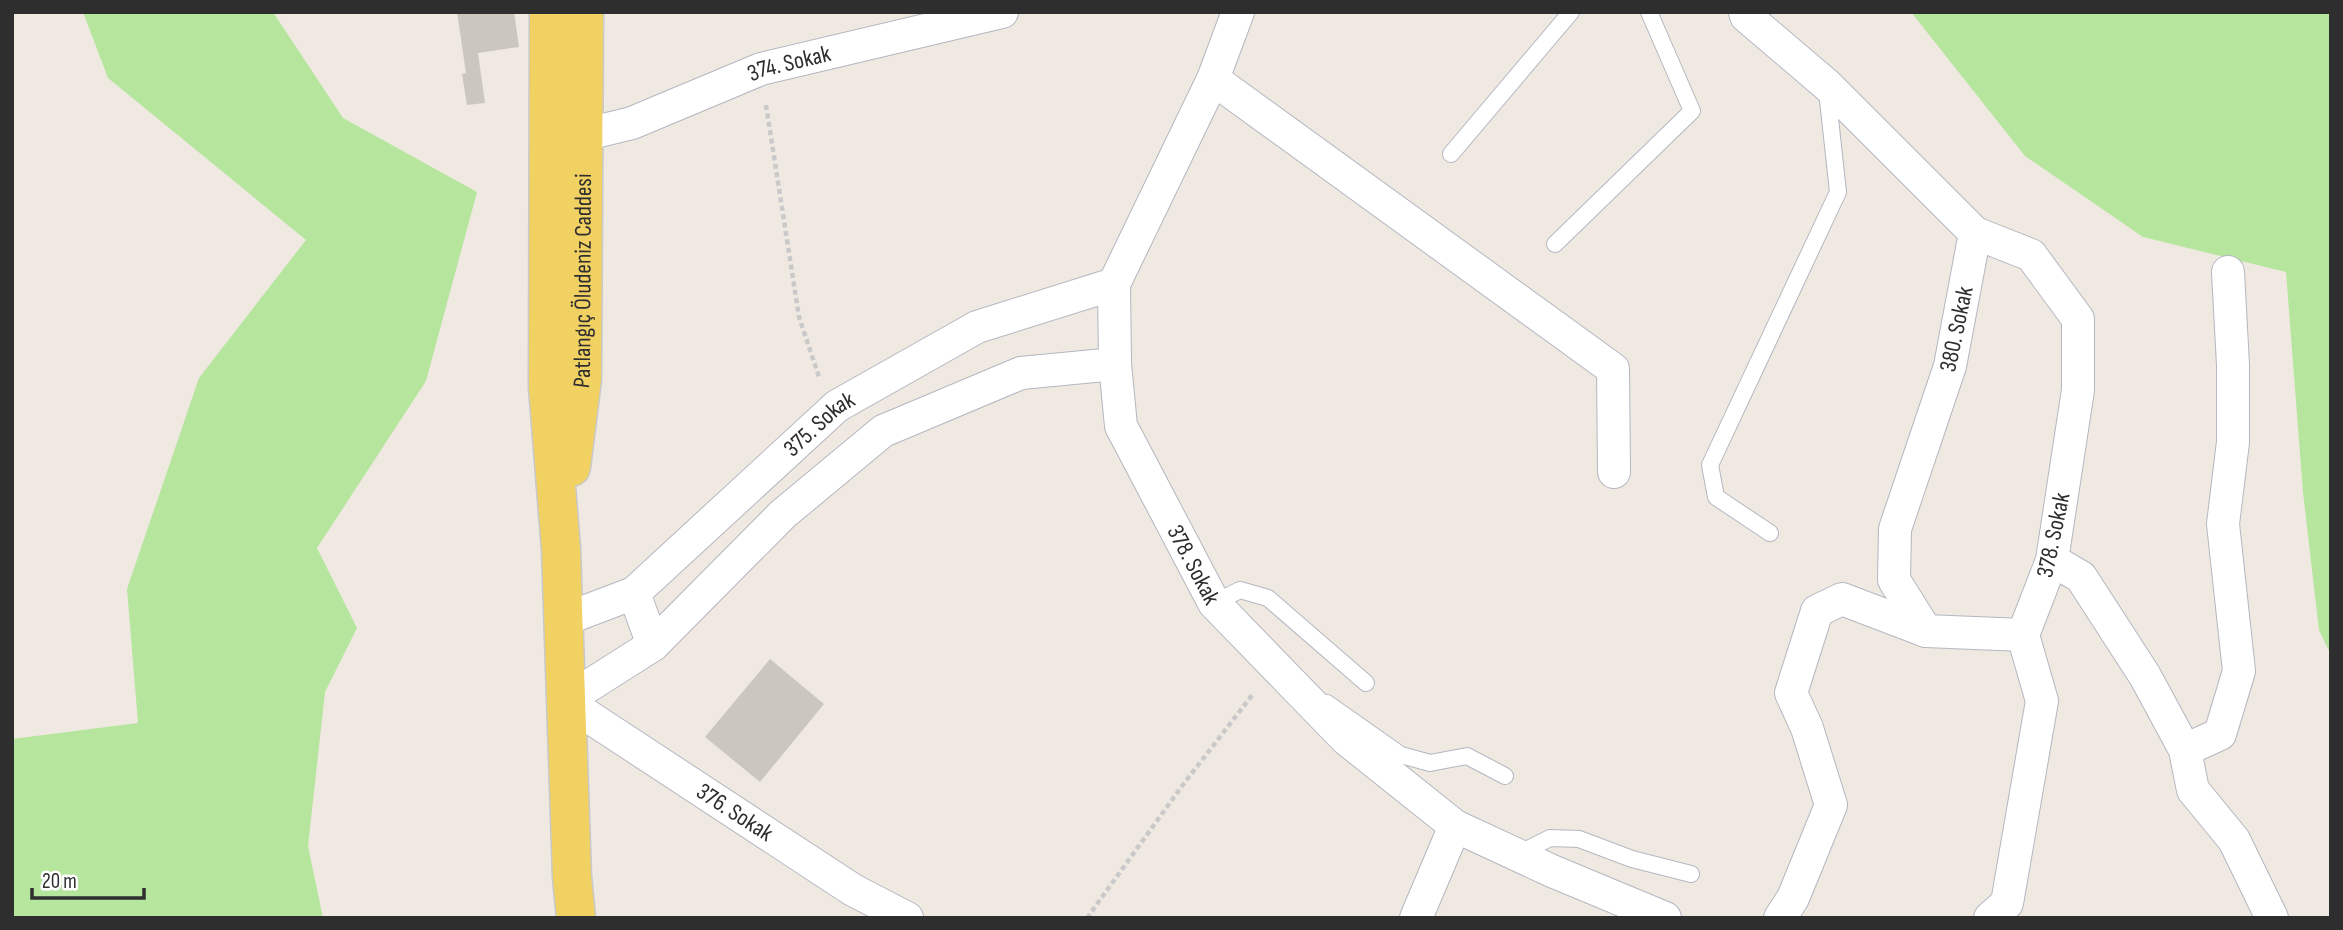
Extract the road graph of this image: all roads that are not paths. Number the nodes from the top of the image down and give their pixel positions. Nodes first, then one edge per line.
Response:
1 (549, 12) edge
2 (584, 12) edge
3 (1002, 12) edge
4 (1238, 12) edge
5 (1571, 12) edge
6 (1649, 12) edge
7 (1745, 12) edge
8 (1213, 79) junction
9 (1827, 85) junction
10 (583, 135) junction
11 (1451, 154) dead end
12 (1975, 233) junction
13 (1555, 244) dead end
14 (2228, 272) dead end
15 (1114, 284) junction
16 (1115, 365) junction
17 (1614, 472) dead end
18 (1770, 533) dead end
19 (561, 549) junction
20 (2052, 559) junction
21 (634, 593) junction
22 (1214, 603) junction
23 (563, 620) junction
24 (1926, 631) junction
25 (2023, 635) junction
26 (653, 645) junction
27 (1275, 666) junction
28 (1366, 683) dead end
29 (565, 701) junction
30 (2185, 750) junction
31 (1505, 776) dead end
32 (1455, 825) junction
33 (1517, 855) junction
34 (1691, 874) dead end
35 (576, 918) edge
36 (907, 918) edge
37 (1416, 918) edge
38 (1665, 918) edge
39 (1780, 918) edge
40 (1990, 918) edge
41 (2272, 918) edge

1 - 19 main road, Patlangıç Öludeniz Caddesi
2 - 10 main road, Patlangıç Öludeniz Caddesi
3 - 10 street, 374. Sokak
4 - 8 street, 378. Sokak
5 - 11 lane
6 - 13 lane
7 - 9 street
8 - 15 street, 378. Sokak
8 - 17 street
9 - 12 street
9 - 18 lane
10 - 19 main road, Patlangıç Öludeniz Caddesi
12 - 20 street, 378. Sokak
12 - 24 street, 380. Sokak
14 - 30 street
15 - 16 street, 378. Sokak
15 - 21 street, 375. Sokak
16 - 22 street, 378. Sokak
16 - 26 street
19 - 23 main road, Patlangıç Öludeniz Caddesi
20 - 25 street, 378. Sokak
20 - 30 street
21 - 23 street, 375. Sokak
21 - 26 street
22 - 27 street, 378. Sokak
22 - 28 lane
23 - 29 main road, Patlangıç Öludeniz Caddesi
24 - 25 street
24 - 39 street
25 - 40 street
26 - 29 street
27 - 31 lane
27 - 32 street, 378. Sokak
29 - 35 main road, Patlangıç Öludeniz Caddesi
29 - 36 street, 376. Sokak
30 - 41 street
32 - 33 street, 378. Sokak
32 - 37 street
33 - 34 lane
33 - 38 street, 378. Sokak

